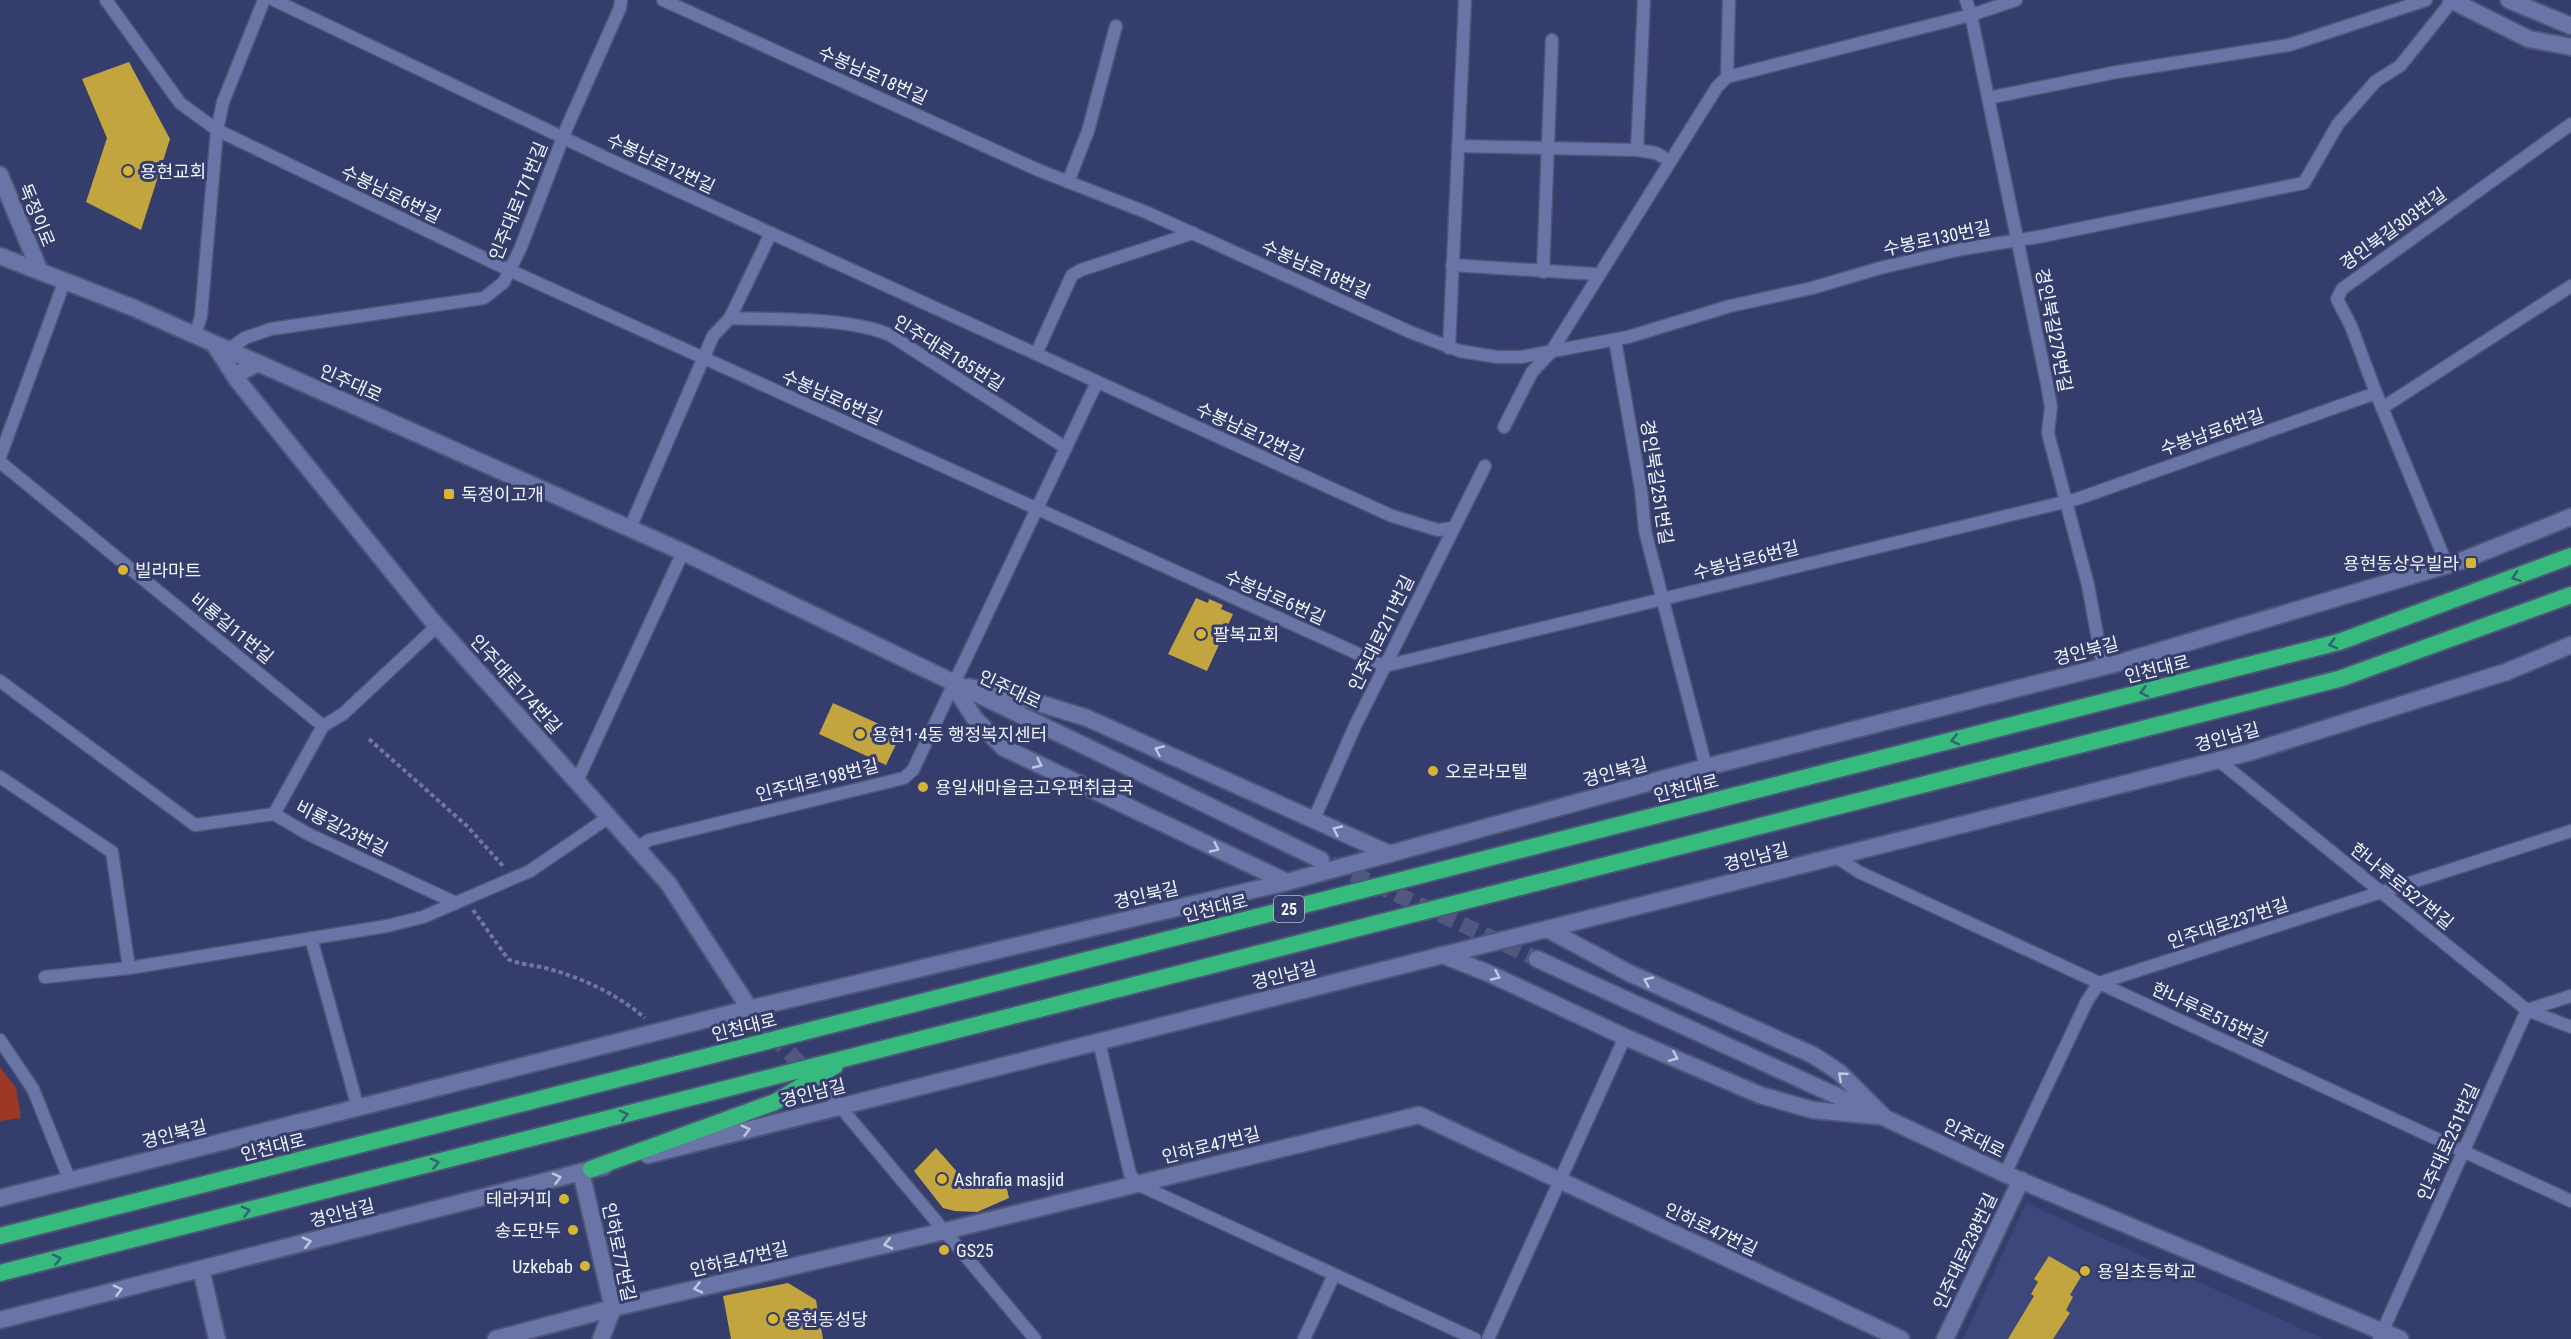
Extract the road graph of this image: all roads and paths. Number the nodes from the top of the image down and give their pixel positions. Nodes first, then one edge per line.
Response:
1 (106, 0) edge
2 (264, 0) edge
3 (274, 0) edge
4 (621, 0) edge
5 (663, 0) edge
6 (1465, 0) edge
7 (1644, 0) edge
8 (1729, 0) edge
9 (1966, 0) edge
10 (2016, 0) edge
11 (2426, 0) edge
12 (2452, 0) edge
13 (2509, 0) edge
14 (1971, 15) junction
15 (1116, 26) dead end
16 (2571, 26) edge
17 (1552, 40) dead end
18 (2571, 47) edge
19 (1727, 77) junction
20 (1989, 98) junction
21 (2571, 124) edge
22 (217, 130) junction
23 (563, 136) junction
24 (1458, 146) junction
25 (1548, 148) junction
26 (1637, 150) junction
27 (1670, 160) junction
28 (0, 175) edge
29 (1068, 182) junction
30 (771, 233) junction
31 (1193, 233) junction
32 (2018, 240) junction
33 (0, 256) edge
34 (1452, 265) junction
35 (39, 269) junction
36 (510, 270) junction
37 (1543, 272) junction
38 (1598, 276) junction
39 (65, 280) junction
40 (2571, 286) edge
41 (730, 318) junction
42 (195, 335) junction
43 (1616, 340) junction
44 (221, 347) junction
45 (1449, 348) junction
46 (1551, 352) junction
47 (1036, 354) junction
48 (703, 358) junction
49 (258, 363) junction
50 (238, 381) junction
51 (1097, 382) junction
52 (2376, 393) junction
53 (2382, 408) junction
54 (1504, 427) dead end
55 (1066, 448) junction
56 (0, 457) edge
57 (0, 462) edge
58 (1485, 466) dead end
59 (2066, 501) junction
60 (1037, 509) junction
61 (2571, 518) edge
62 (630, 528) junction
63 (1454, 528) junction
64 (683, 552) junction
65 (2571, 556) edge
66 (2447, 565) junction
67 (2571, 595) edge
68 (1661, 599) junction
69 (437, 626) junction
70 (2571, 645) edge
71 (1385, 666) junction
72 (2103, 667) junction
73 (0, 681) edge
74 (952, 683) junction
75 (323, 726) junction
76 (369, 739) dead end
77 (2218, 760) junction
78 (1706, 767) junction
79 (0, 777) edge
80 (577, 782) junction
81 (274, 814) junction
82 (609, 817) junction
83 (1314, 819) junction
84 (2571, 831) edge
85 (637, 848) junction
86 (1390, 854) junction
87 (1836, 857) junction
88 (1322, 860) tunnel mouth
89 (515, 878) junction
90 (1287, 882) junction
91 (2381, 892) junction
92 (468, 898) junction
93 (456, 903) junction
94 (1547, 929) junction
95 (312, 938) junction
96 (1442, 955) junction
97 (1537, 959) tunnel mouth
98 (129, 968) junction
99 (45, 977) dead end
100 (2099, 983) junction
101 (2571, 996) edge
102 (2527, 1010) junction
103 (752, 1014) junction
104 (2571, 1027) edge
105 (660, 1032) junction
106 (1625, 1037) junction
107 (0, 1040) edge
108 (1099, 1042) junction
109 (851, 1057) junction
110 (836, 1101) junction
111 (358, 1108) junction
112 (1884, 1116) junction
113 (2463, 1152) junction
114 (586, 1170) junction
115 (2013, 1177) junction
116 (1560, 1180) junction
117 (70, 1181) junction
118 (1137, 1184) junction
119 (0, 1198) edge
120 (2571, 1201) edge
121 (945, 1231) junction
122 (0, 1236) edge
123 (201, 1269) junction
124 (0, 1273) edge
125 (1334, 1275) junction
126 (613, 1308) junction
127 (0, 1320) edge
128 (2381, 1335) edge
129 (217, 1339) edge
130 (496, 1339) edge
131 (601, 1339) edge
132 (1035, 1339) edge
133 (1304, 1339) edge
134 (1475, 1339) edge
135 (1488, 1339) edge
136 (1901, 1339) edge
137 (1945, 1339) edge
138 (2400, 1339) edge

1 - 22 lane, 수봉남로6번길
2 - 22 lane
3 - 23 lane, 수봉남로12번길
4 - 23 lane, 인주대로171번길
5 - 29 lane, 수봉남로18번길
6 - 24 lane
7 - 26 lane
8 - 19 lane
9 - 14 lane, 경인북길279번길
10 - 14 lane
11 - 20 lane
12 - 18 street
12 - 32 lane, 수봉로130번길
13 - 16 street
14 - 19 lane
14 - 20 lane, 경인북길279번길
15 - 29 lane
17 - 25 lane
19 - 27 lane
20 - 32 lane, 경인북길279번길
21 - 52 lane, 경인북길303번길
22 - 36 lane, 수봉남로6번길
22 - 42 lane
23 - 30 lane, 수봉남로12번길
23 - 36 lane, 인주대로171번길
24 - 25 lane
24 - 34 lane
25 - 26 lane
25 - 37 lane
26 - 27 lane
27 - 38 lane
28 - 35 street, 독정이로
29 - 31 lane, 수봉남로18번길
30 - 41 lane
30 - 47 lane, 수봉남로12번길
31 - 45 lane, 수봉남로18번길
31 - 47 lane
32 - 43 lane, 수봉로130번길
32 - 59 lane, 경인북길279번길
33 - 35 street, 인주대로
34 - 37 lane
34 - 45 lane
35 - 39 street, 인주대로
36 - 44 lane, 인주대로171번길
36 - 48 lane, 수봉남로6번길
37 - 38 lane
38 - 46 lane
39 - 42 street, 인주대로
39 - 56 lane
40 - 53 lane
41 - 48 lane
41 - 55 lane, 인주대로185번길
42 - 44 street, 인주대로
43 - 46 lane, 수봉로130번길
43 - 68 lane, 경인북길251번길
44 - 49 street, 인주대로
44 - 50 street, 인주대로174번길
45 - 46 lane, 수봉남로18번길
46 - 54 lane
47 - 51 lane, 수봉남로12번길
48 - 60 lane, 수봉남로6번길
48 - 62 lane
49 - 50 street
49 - 62 street, 인주대로
50 - 69 street, 인주대로174번길
51 - 55 lane, 인주대로198번길
51 - 63 lane, 수봉남로12번길
52 - 53 lane, 경인북길303번길
52 - 59 lane, 수봉남로6번길
53 - 66 lane, 경인북길303번길
55 - 60 lane, 인주대로198번길
57 - 75 lane, 비룡길11번길
58 - 63 lane, 인주대로211번길
59 - 68 lane, 수봉남로6번길
59 - 72 lane, 경인북길279번길
60 - 71 lane, 수봉남로6번길
60 - 74 lane, 인주대로198번길
61 - 66 street, 경인북길
62 - 64 street, 인주대로
63 - 71 lane, 인주대로211번길
64 - 74 street, 인주대로
64 - 80 lane
65 -> 122 highway, 인천대로 / 25
66 - 72 street, 경인북길
67 - 109 highway, 25
68 - 71 lane, 수봉남로6번길
68 - 78 lane, 경인북길251번길
69 - 75 lane
69 - 80 street, 인주대로174번길
70 - 77 street, 경인남길
71 - 83 lane, 인주대로211번길
72 - 78 street, 경인북길
73 - 81 lane, 비룡길23번길
83 -> 74 street
74 - 85 lane, 인주대로198번길
74 - 88 street, 인주대로
74 -> 90 street
75 - 81 lane
76 - 89 path
77 - 87 street, 경인남길
77 - 91 lane, 한나루로527번길
78 - 86 street, 경인북길
79 - 98 lane
80 - 82 street, 인주대로174번길
81 - 93 lane, 비룡길23번길
82 - 85 street, 인주대로174번길
82 - 89 lane
86 -> 83 street
84 - 91 lane, 인주대로237번길
85 - 103 street, 인주대로174번길
86 - 90 street, 경인북길
87 - 94 street, 경인남길
87 - 100 lane, 한나루로515번길
89 - 92 lane
90 - 103 street, 경인북길
91 - 100 lane, 인주대로237번길
91 - 102 lane, 한나루로527번길
92 - 93 lane
92 - 105 path
93 - 95 lane
94 - 96 street, 경인남길
112 -> 94 street
95 - 98 lane
95 - 111 lane
96 -> 106 street
96 - 108 street, 경인남길
97 - 112 street, 인주대로
98 - 99 lane
100 - 113 lane, 한나루로515번길
100 - 115 lane
101 - 102 lane
102 - 104 lane, 한나루로527번길
102 - 113 lane, 인주대로251번길
103 - 105 street, 경인북길
105 - 111 street, 경인북길
106 -> 112 street
106 - 116 lane
107 - 117 lane
108 - 110 street, 경인남길
108 - 118 lane
109 - 114 highway
124 -> 109 highway, 25
114 -> 110 street, 경인남길
110 - 121 lane
111 - 117 street, 경인북길
112 - 115 street, 인주대로
113 - 120 lane, 한나루로515번길
113 - 128 lane, 인주대로251번길
123 -> 114 street, 경인남길
114 - 126 street, 인하로77번길
115 - 128 street, 인주대로
115 - 137 street, 인주대로238번길
116 - 118 street, 인하로47번길
116 - 135 lane
116 - 136 street, 인하로47번길
117 - 119 street, 경인북길
118 - 121 street, 인하로47번길
118 - 125 lane
121 -> 126 street, 인하로47번길
121 - 132 lane
127 -> 123 street, 경인남길
123 - 129 street
125 - 133 lane
125 - 134 lane
126 - 130 street, 인하로47번길
126 - 131 street, 인하로77번길
128 - 138 street, 인주대로

